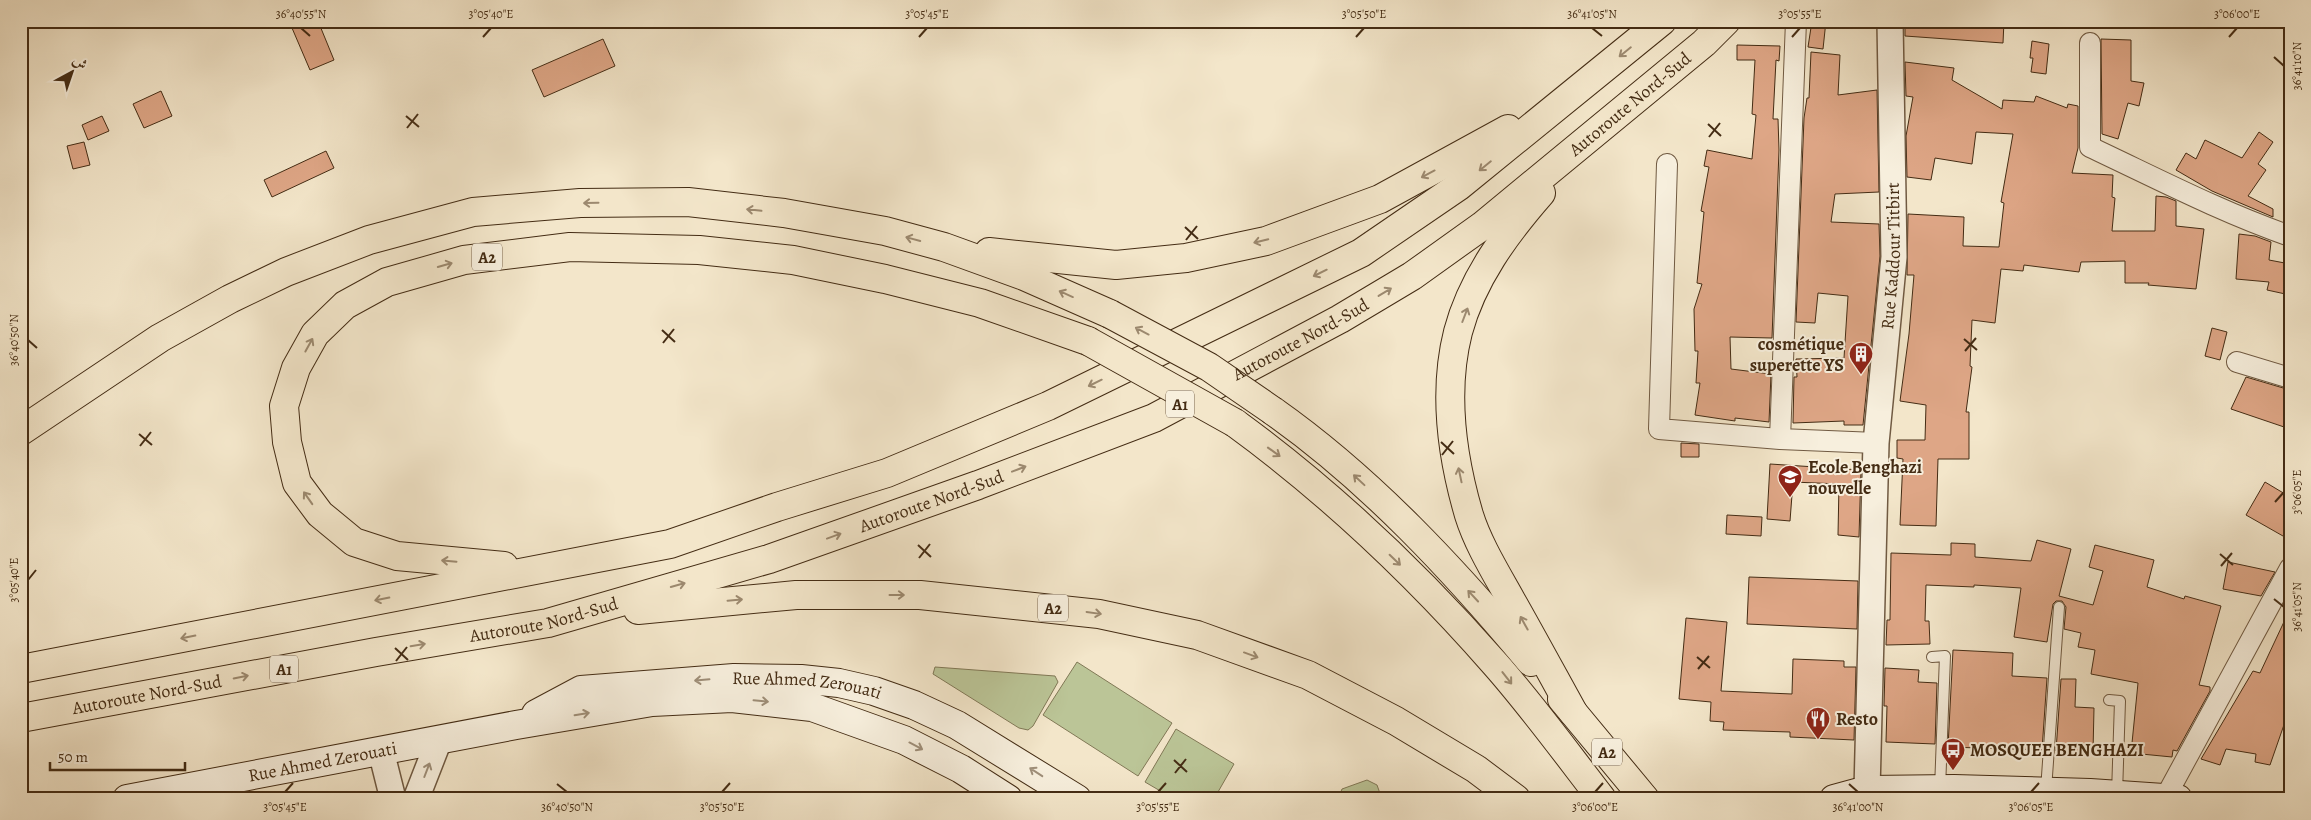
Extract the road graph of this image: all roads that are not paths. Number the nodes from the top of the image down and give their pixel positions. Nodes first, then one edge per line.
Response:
1 (1662, 21) edge
2 (1726, 21) edge
3 (1796, 21) edge
4 (1890, 21) edge
5 (2090, 43) dead end
6 (1577, 91) junction
7 (1589, 137) junction
8 (1667, 164) dead end
9 (2290, 236) edge
10 (944, 247) junction
11 (2237, 362) dead end
12 (2290, 378) edge
13 (21, 431) edge
14 (1780, 439) junction
15 (1876, 442) junction
16 (2290, 568) edge
17 (533, 569) junction
18 (2059, 607) dead end
19 (548, 623) junction
20 (1932, 657) dead end
21 (21, 669) edge
22 (2109, 700) dead end
23 (1573, 712) junction
24 (21, 718) edge
25 (516, 725) junction
26 (438, 740) junction
27 (381, 751) junction
28 (1940, 789) junction
29 (1867, 790) junction
30 (2046, 791) junction
31 (2117, 794) junction
32 (1642, 796) edge
33 (2090, 796) edge
34 (2162, 798) edge
35 (127, 799) edge
36 (393, 799) edge
37 (416, 799) edge
38 (1008, 799) edge
39 (1077, 799) edge
40 (1516, 799) edge
41 (1602, 799) edge
42 (1834, 799) edge

1 -> 6 highway
2 - 7 highway, Autoroute Nord-Sud / A1
3 - 14 street
4 - 15 street, Rue Kaddour Titbirt
5 - 9 street
6 -> 10 highway
6 -> 17 highway
19 -> 7 highway, Autoroute Nord-Sud / A1
23 -> 7 highway
8 - 14 street
10 -> 13 highway
23 -> 10 highway, bridge
11 - 12 street
14 - 15 street
15 - 29 street, Rue Kaddour Titbirt
16 - 34 street
17 -> 21 highway
17 -> 41 highway, A2, bridge
18 - 30 lane
24 -> 19 highway, Autoroute Nord-Sud / A1
19 -> 40 highway, A2
20 - 28 lane
22 - 31 lane
23 - 32 highway, A2
25 - 26 main road, Rue Ahmed Zerouati
25 -> 38 main road, Rue Ahmed Zerouati
39 -> 25 main road, Rue Ahmed Zerouati
26 - 27 main road, Rue Ahmed Zerouati
37 -> 26 street
27 - 35 main road, Rue Ahmed Zerouati
27 - 36 street
28 - 29 main road
28 - 30 main road
29 - 42 main road
30 - 33 main road
31 - 33 main road
31 - 34 main road

